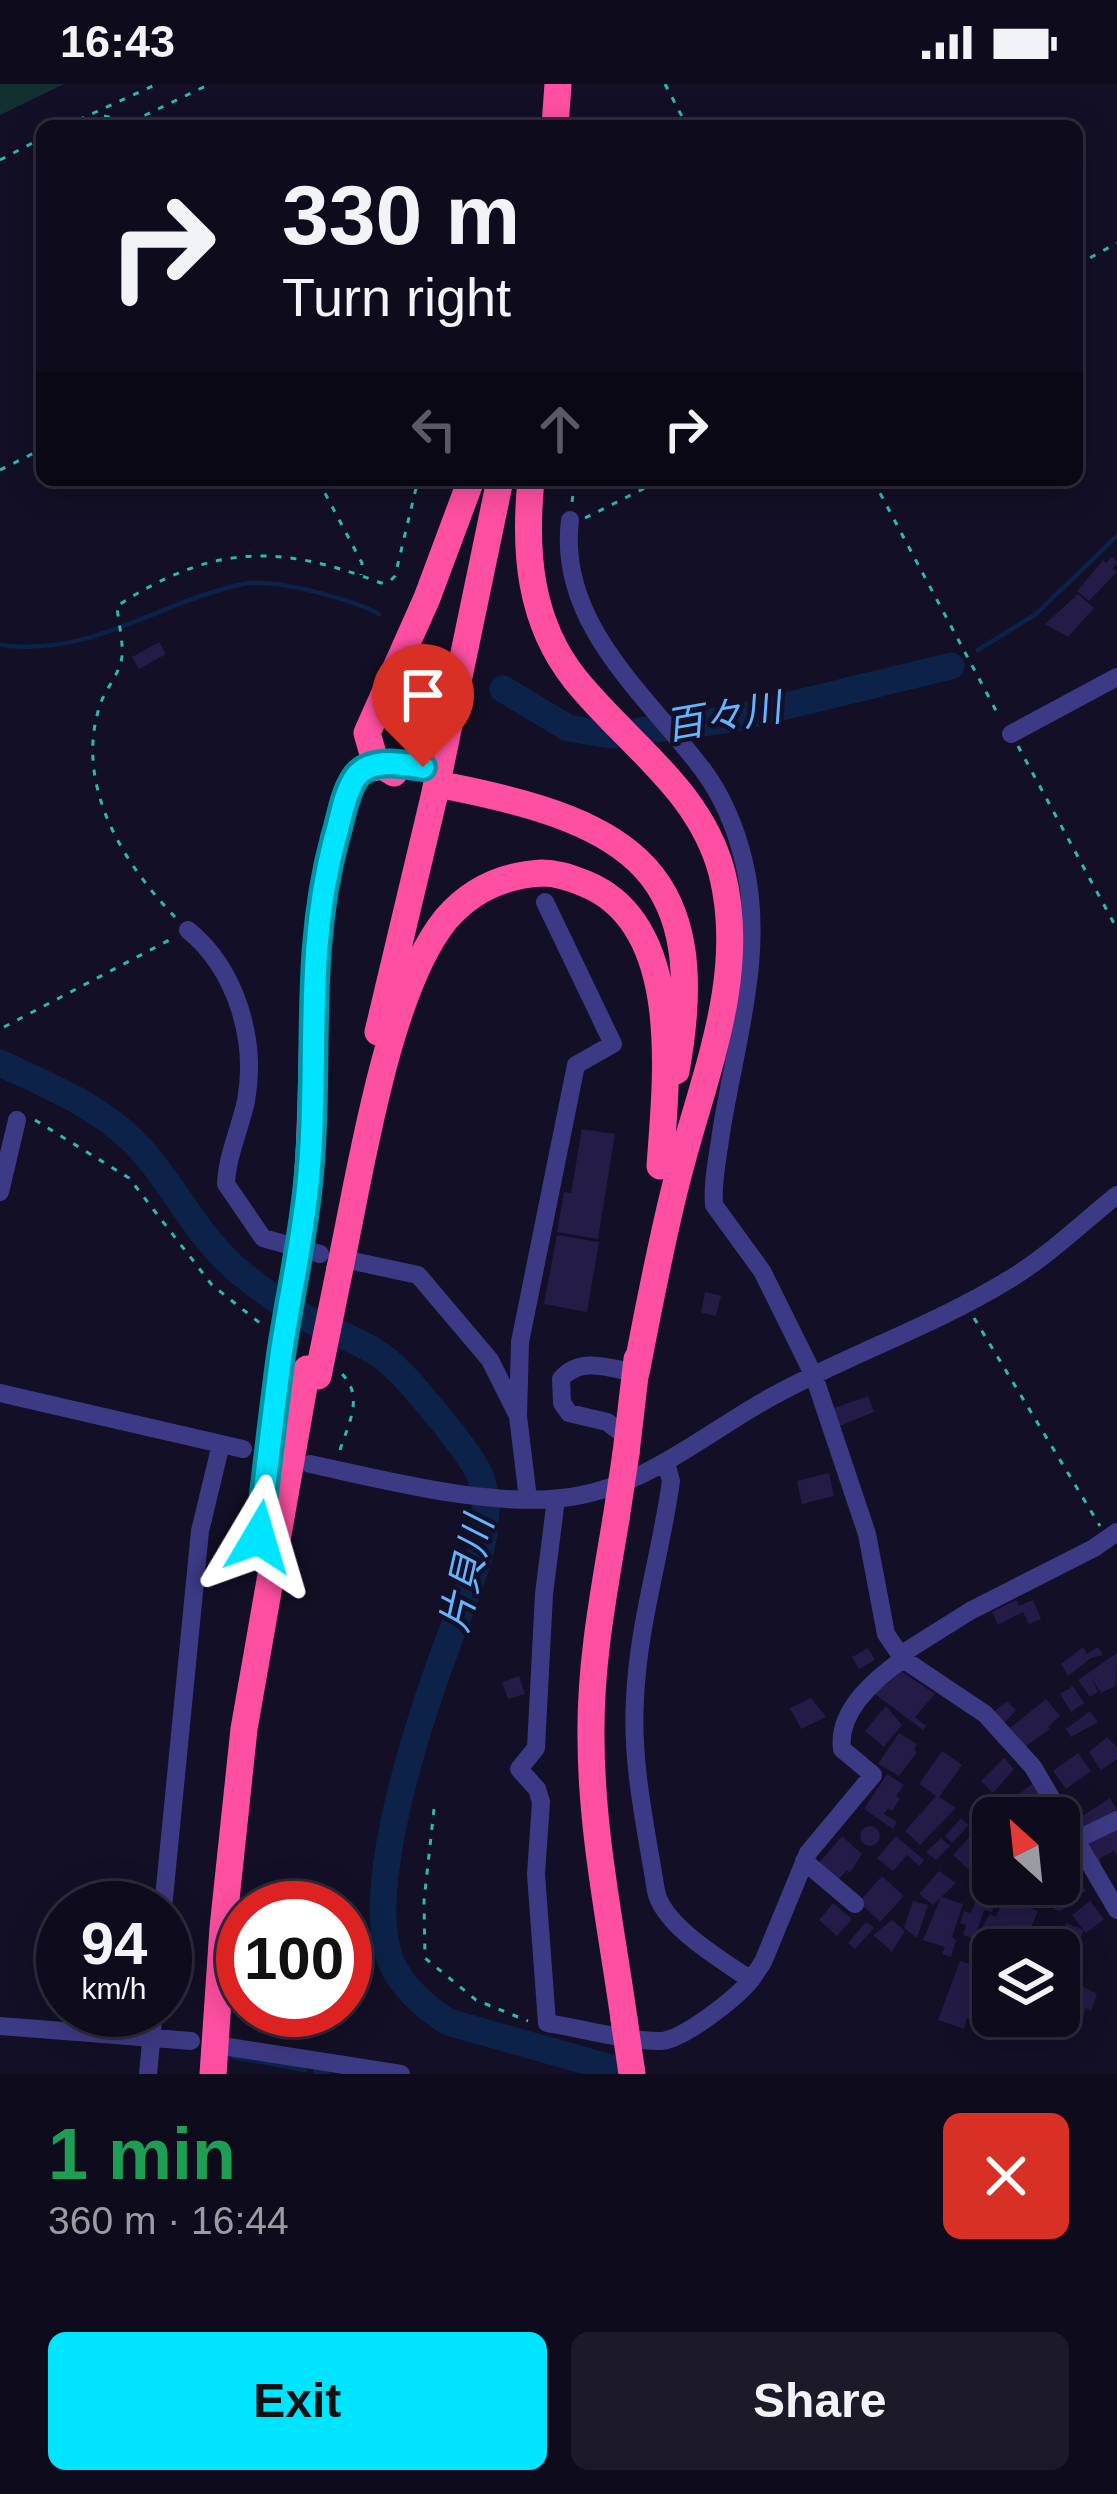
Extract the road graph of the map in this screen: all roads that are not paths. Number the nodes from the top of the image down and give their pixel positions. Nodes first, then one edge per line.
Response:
1 (558, 84) edge
2 (555, 120) edge
3 (469, 486) edge
4 (499, 486) edge
5 (531, 486) edge
6 (570, 520) road end
7 (1117, 677) edge
8 (1011, 734) road end
9 (380, 765) junction
10 (422, 774) dead end
11 (453, 780) dead end
12 (545, 902) dead end
13 (188, 930) road end
14 (17, 1120) road end
15 (669, 1170) junction
16 (0, 1192) edge
17 (1117, 1195) edge
18 (328, 1257) junction
19 (636, 1373) junction
20 (814, 1376) junction
21 (0, 1393) edge
22 (518, 1417) junction
23 (221, 1444) junction
24 (626, 1445) junction
25 (243, 1449) dead end
26 (666, 1463) junction
27 (299, 1469) junction
28 (556, 1498) junction
29 (524, 1499) junction
30 (1112, 1535) edge
31 (902, 1657) junction
32 (244, 1729) junction
33 (1052, 1797) edge
34 (1117, 1820) edge
35 (1080, 1838) edge
36 (1080, 1844) edge
37 (805, 1862) junction
38 (166, 1881) edge
39 (855, 1904) dead end
40 (1117, 1910) edge
41 (751, 1980) junction
42 (0, 2026) edge
43 (36, 2028) edge
44 (151, 2037) edge
45 (159, 2037) edge
46 (191, 2041) dead end
47 (229, 2047) dead end
48 (148, 2074) edge
49 (213, 2074) edge
50 (401, 2074) edge
51 (632, 2074) edge

1 - 2 highway
3 - 9 highway
4 - 18 highway
5 - 15 highway
6 - 20 street
7 - 8 street
9 - 10 highway
9 - 18 highway
11 - 15 highway
12 - 22 street
13 - 18 street
14 - 16 street
15 - 18 highway
15 - 19 highway
17 - 20 street
18 - 22 street
18 - 27 highway
18 - 32 highway, bridge
19 - 24 highway
19 - 24 street
20 - 26 street
20 - 31 street
21 - 23 street
22 - 29 street
23 - 25 street
23 - 38 street
24 - 51 highway, bridge
26 - 28 street
26 - 41 street
27 - 29 street
27 - 32 highway
28 - 29 street
28 - 41 street
30 - 31 street
31 - 33 street
31 - 37 street
32 - 49 highway
34 - 35 street
36 - 40 street
37 - 39 street
37 - 41 street
42 - 43 street
44 - 48 street
45 - 46 street
47 - 50 street

